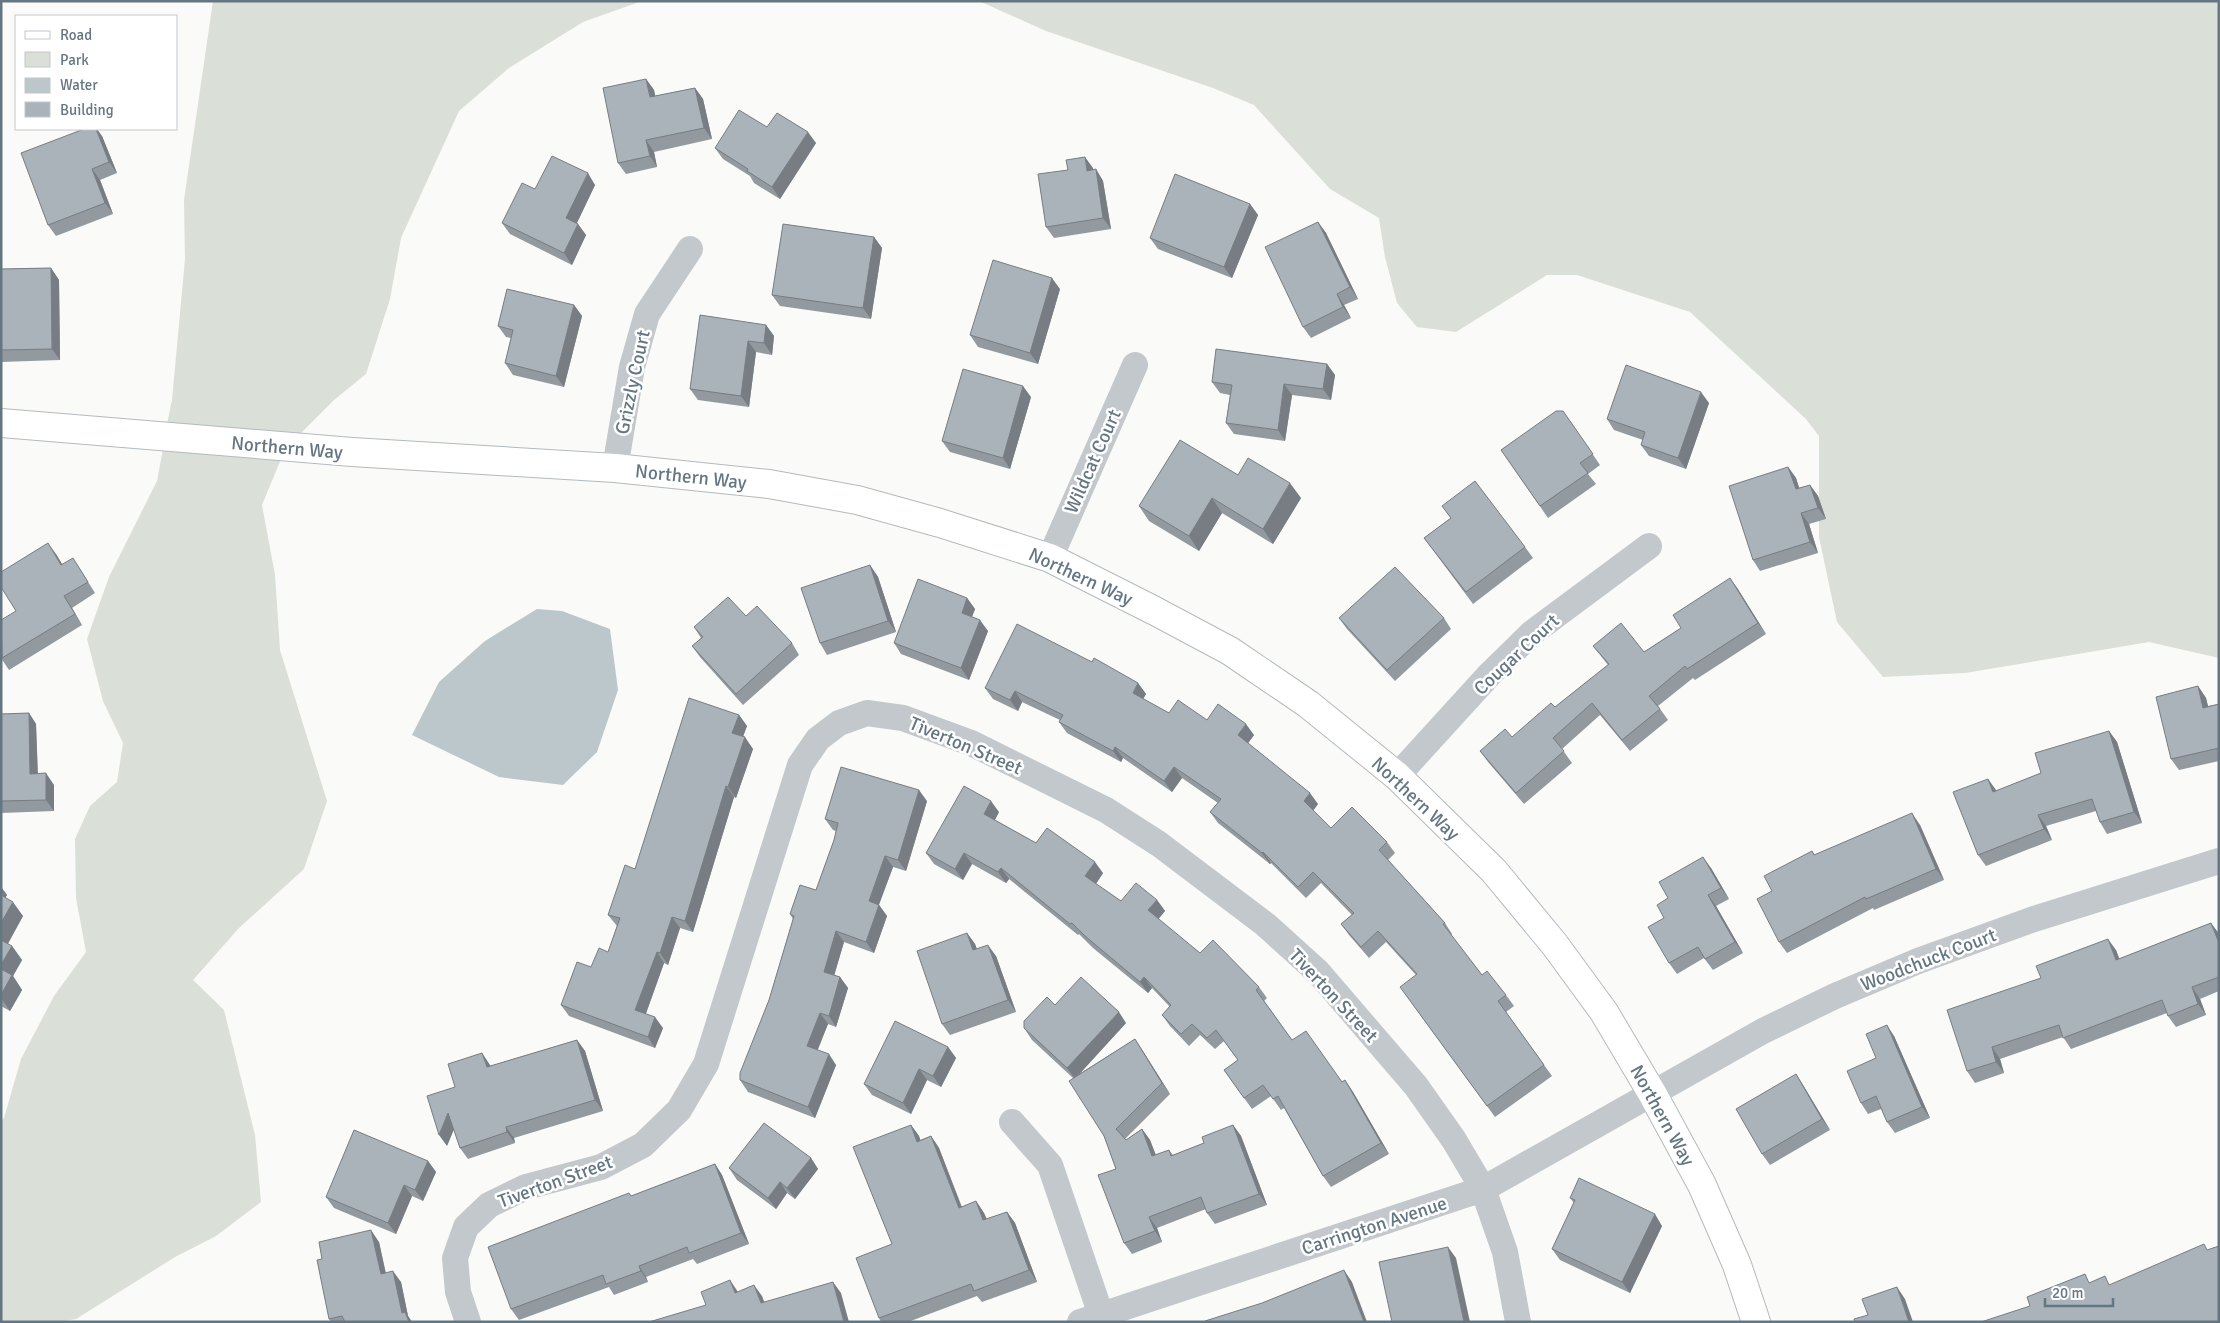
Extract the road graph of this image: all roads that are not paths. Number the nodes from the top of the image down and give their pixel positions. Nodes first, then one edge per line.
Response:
1 (690, 248) dead end
2 (1135, 364) dead end
3 (1, 423) edge
4 (615, 468) junction
5 (1649, 546) dead end
6 (1050, 558) junction
7 (1396, 776) junction
8 (2219, 862) edge
9 (1652, 1093) junction
10 (1012, 1122) dead end
11 (1483, 1189) junction
12 (1091, 1318) edge
13 (468, 1322) edge
14 (1518, 1322) edge
15 (1756, 1322) edge

1 - 4 street, Grizzly Court
2 - 6 street, Wildcat Court
3 - 4 street, Northern Way
4 - 6 street, Northern Way
5 - 7 street, Cougar Court
6 - 7 street, Northern Way
7 - 9 street, Northern Way
8 - 9 street, Woodchuck Court
9 - 11 street, Carrington Avenue
9 - 15 street, Northern Way
10 - 12 street
11 - 12 street, Carrington Avenue
11 - 13 street, Tiverton Street
11 - 14 street, Tiverton Street

